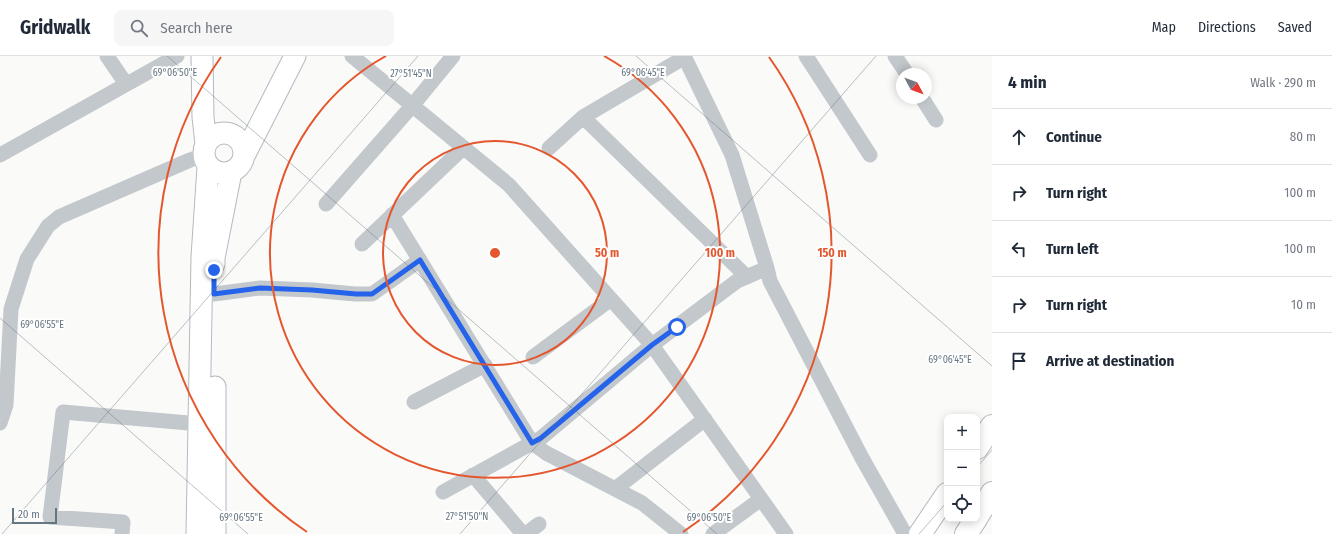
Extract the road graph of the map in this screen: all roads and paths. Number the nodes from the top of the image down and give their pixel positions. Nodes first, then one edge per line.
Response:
1 (107, 56) edge
2 (177, 56) edge
3 (202, 56) edge
4 (294, 56) edge
5 (352, 56) edge
6 (453, 56) edge
7 (684, 56) edge
8 (806, 56) edge
9 (895, 56) edge
10 (902, 68) edge
11 (126, 84) junction
12 (926, 104) edge
13 (412, 106) junction
14 (583, 117) junction
15 (936, 120) dead end
16 (463, 148) junction
17 (549, 148) dead end
18 (2, 149) edge
19 (245, 154) junction
20 (206, 155) junction
21 (870, 155) dead end
22 (231, 172) junction
23 (326, 204) dead end
24 (392, 215) junction
25 (362, 244) dead end
26 (208, 257) junction
27 (420, 260) junction
28 (767, 268) junction
29 (747, 277) junction
30 (214, 294) junction
31 (611, 299) junction
32 (652, 345) junction
33 (533, 357) dead end
34 (485, 366) junction
35 (414, 402) dead end
36 (705, 419) junction
37 (0, 423) edge
38 (200, 424) junction
39 (992, 426) edge
40 (532, 443) junction
41 (980, 444) edge
42 (473, 475) junction
43 (615, 489) junction
44 (443, 492) dead end
45 (992, 493) edge
46 (944, 498) edge
47 (761, 499) junction
48 (980, 512) edge
49 (974, 522) edge
50 (539, 524) dead end
51 (122, 534) edge
52 (197, 534) edge
53 (215, 534) edge
54 (523, 534) edge
55 (526, 534) edge
56 (680, 534) edge
57 (712, 534) edge
58 (786, 534) edge
59 (905, 534) edge
60 (920, 534) edge
61 (966, 534) edge

1 - 11 street
2 - 11 street
3 - 20 street
4 - 19 street
5 - 13 street
6 - 13 street
7 - 14 street
7 - 28 street
8 - 21 street
9 - 10 street
11 - 18 street
12 - 15 street
13 - 16 street
13 - 23 street
14 - 17 street
14 - 29 street
16 - 24 street
16 - 31 street
19 - 20 street
19 - 22 street
20 - 22 street
20 - 26 street
20 - 37 street
22 - 26 street
24 - 25 street
24 - 27 street
26 - 30 street
26 - 38 street
27 - 30 street
27 - 34 street
28 - 29 street
28 - 59 street
29 - 32 street
30 - 53 street
31 - 32 street
31 - 33 street
32 - 36 street
32 - 40 street
34 - 35 street
34 - 40 street
36 - 43 street
36 - 47 street
38 - 51 street
38 - 52 street
39 - 41 highway
40 - 42 street
40 - 43 street
42 - 44 street
42 - 54 street
43 - 56 street
45 - 48 highway
46 - 60 highway
47 - 57 street
47 - 58 street
49 - 61 highway
50 - 55 street

